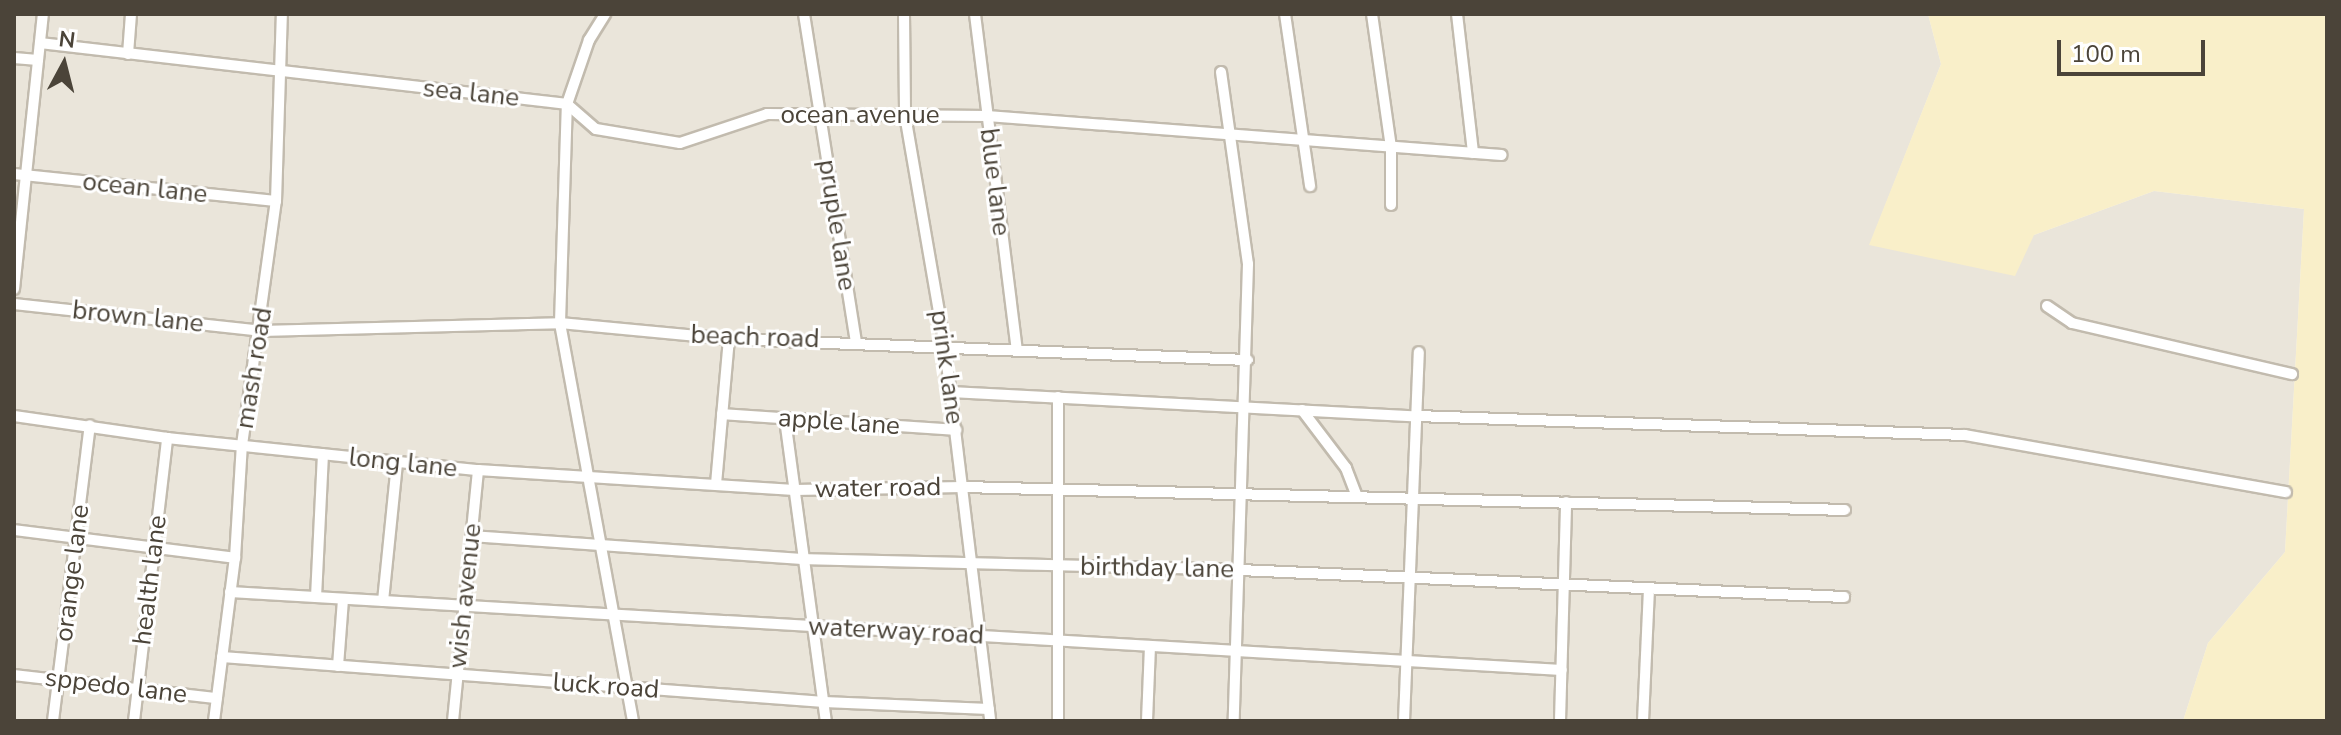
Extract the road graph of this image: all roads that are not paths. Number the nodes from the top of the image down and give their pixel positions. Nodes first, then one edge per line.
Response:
1 (43, 14) edge
2 (131, 14) edge
3 (282, 14) edge
4 (605, 14) edge
5 (804, 14) edge
6 (904, 14) edge
7 (975, 14) edge
8 (1285, 14) edge
9 (1372, 14) edge
10 (1457, 14) edge
11 (40, 43) junction
12 (128, 54) junction
13 (14, 58) edge
14 (38, 60) junction
15 (278, 72) junction
16 (1221, 72) dead end
17 (567, 104) junction
18 (905, 115) junction
19 (987, 116) junction
20 (820, 118) junction
21 (1229, 135) junction
22 (1302, 140) junction
23 (1391, 147) junction
24 (1473, 153) junction
25 (1502, 155) dead end
26 (20, 175) edge
27 (1310, 186) dead end
28 (276, 201) junction
29 (1391, 205) dead end
30 (14, 289) edge
31 (14, 304) edge
32 (2047, 306) dead end
33 (560, 323) junction
34 (261, 331) junction
35 (729, 339) junction
36 (856, 341) junction
37 (945, 347) junction
38 (1017, 349) junction
39 (1419, 352) dead end
40 (1248, 360) junction
41 (2292, 374) dead end
42 (951, 392) junction
43 (1058, 397) junction
44 (1246, 407) junction
45 (1302, 410) junction
46 (722, 414) junction
47 (14, 416) edge
48 (1416, 416) junction
49 (785, 419) junction
50 (90, 425) junction
51 (956, 430) junction
52 (167, 438) junction
53 (242, 445) junction
54 (323, 454) junction
55 (397, 463) junction
56 (478, 470) junction
57 (589, 475) junction
58 (716, 484) junction
59 (963, 487) junction
60 (1058, 489) junction
61 (794, 490) junction
62 (2286, 492) dead end
63 (1243, 494) junction
64 (1357, 497) junction
65 (1413, 498) junction
66 (1566, 502) junction
67 (1845, 510) dead end
68 (14, 530) edge
69 (472, 536) junction
70 (77, 538) junction
71 (600, 546) junction
72 (154, 548) junction
73 (235, 558) junction
74 (804, 559) junction
75 (973, 564) junction
76 (1058, 566) junction
77 (1240, 570) junction
78 (1410, 577) junction
79 (1563, 584) junction
80 (1649, 588) junction
81 (230, 592) junction
82 (316, 597) junction
83 (1844, 597) dead end
84 (343, 599) junction
85 (383, 601) junction
86 (465, 606) junction
87 (614, 615) junction
88 (813, 626) junction
89 (982, 636) junction
90 (1058, 641) junction
91 (1150, 646) junction
92 (1237, 651) junction
93 (222, 657) junction
94 (1407, 661) junction
95 (338, 666) junction
96 (1562, 670) junction
97 (14, 675) edge
98 (457, 676) junction
99 (59, 680) junction
100 (628, 688) junction
101 (138, 689) junction
102 (217, 698) junction
103 (824, 702) junction
104 (989, 709) junction
105 (53, 721) edge
106 (134, 721) edge
107 (214, 721) edge
108 (453, 721) edge
109 (633, 721) edge
110 (826, 721) edge
111 (990, 721) edge
112 (1058, 721) edge
113 (1147, 721) edge
114 (1234, 721) edge
115 (1404, 721) edge
116 (1560, 721) edge
117 (1643, 721) edge

1 - 11 street
2 - 12 street
3 - 15 street, mash road
4 - 17 street
5 - 20 street, pruple lane
6 - 18 street, prink lane
7 - 19 street, blue lane
8 - 22 street
9 - 23 street
10 - 24 street
11 - 12 street, sea lane
11 - 14 street
12 - 15 street, sea lane
13 - 14 street
14 - 26 street
15 - 17 street, sea lane
15 - 28 street, mash road
16 - 21 street
17 - 20 street, ocean avenue
17 - 33 street
18 - 19 street, ocean avenue
18 - 20 street, ocean avenue
18 - 37 street, prink lane
19 - 21 street, ocean avenue
19 - 38 street, blue lane
20 - 36 street, pruple lane
21 - 22 street, ocean avenue
21 - 40 street
22 - 23 street, ocean avenue
22 - 27 street
23 - 24 street, ocean avenue
23 - 29 street
24 - 25 street, ocean avenue
26 - 28 street, ocean lane
26 - 30 street
28 - 34 street, mash road
31 - 34 street, brown lane
32 - 41 street
33 - 34 street, beach road
33 - 35 street, beach road
33 - 57 street
34 - 53 street, mash road
35 - 36 street, beach road
35 - 46 street
36 - 37 street, beach road
37 - 38 street, beach road
37 - 42 street, prink lane
38 - 40 street, beach road
39 - 48 street
40 - 44 street
42 - 43 street
42 - 51 street, prink lane
43 - 44 street
43 - 60 street
44 - 45 street
44 - 63 street
45 - 48 street
45 - 64 street
46 - 49 street, apple lane
46 - 58 street
47 - 50 street, long lane
48 - 62 street
48 - 65 street
49 - 51 street, apple lane
49 - 61 street
50 - 52 street, long lane
50 - 70 street, orange lane
51 - 59 street, prink lane
52 - 53 street, long lane
52 - 72 street, health lane
53 - 54 street, long lane
53 - 73 street, mash road
54 - 55 street, long lane
54 - 82 street
55 - 56 street, long lane
55 - 85 street
56 - 57 street, long lane
56 - 69 street, wish avenue
57 - 58 street, long lane
57 - 71 street
58 - 61 street, long lane
59 - 60 street, water road
59 - 61 street, water road
59 - 75 street, prink lane
60 - 63 street, water road
60 - 76 street
61 - 74 street
63 - 64 street, water road
63 - 77 street
64 - 65 street, water road
65 - 66 street, water road
65 - 78 street
66 - 67 street, water road
66 - 79 street
68 - 70 street
69 - 71 street, birthday lane
69 - 86 street, wish avenue
70 - 72 street
70 - 99 street, orange lane
71 - 74 street, birthday lane
71 - 87 street
72 - 73 street
72 - 101 street, health lane
73 - 81 street, mash road
74 - 75 street, birthday lane
74 - 88 street
75 - 76 street, birthday lane
75 - 89 street, prink lane
76 - 77 street, birthday lane
76 - 90 street
77 - 78 street, birthday lane
77 - 92 street
78 - 79 street, birthday lane
78 - 94 street
79 - 80 street, birthday lane
79 - 96 street
80 - 83 street, birthday lane
80 - 117 street
81 - 82 street, waterway road
81 - 93 street, mash road
82 - 84 street, waterway road
84 - 85 street, waterway road
84 - 95 street
85 - 86 street, waterway road
86 - 87 street, waterway road
86 - 98 street, wish avenue
87 - 88 street, waterway road
87 - 100 street
88 - 89 street, waterway road
88 - 103 street
89 - 90 street, waterway road
89 - 104 street, prink lane
90 - 91 street, waterway road
90 - 112 street
91 - 92 street, waterway road
91 - 113 street
92 - 94 street, waterway road
92 - 114 street
93 - 95 street, luck road
93 - 102 street, mash road
94 - 96 street, waterway road
94 - 115 street
95 - 98 street, luck road
96 - 116 street
97 - 99 street, sppedo lane
98 - 100 street, luck road
98 - 108 street, wish avenue
99 - 101 street, sppedo lane
99 - 105 street, orange lane
100 - 103 street, luck road
100 - 109 street
101 - 102 street, sppedo lane
101 - 106 street, health lane
102 - 107 street, mash road
103 - 104 street, luck road
103 - 110 street
104 - 111 street, prink lane

